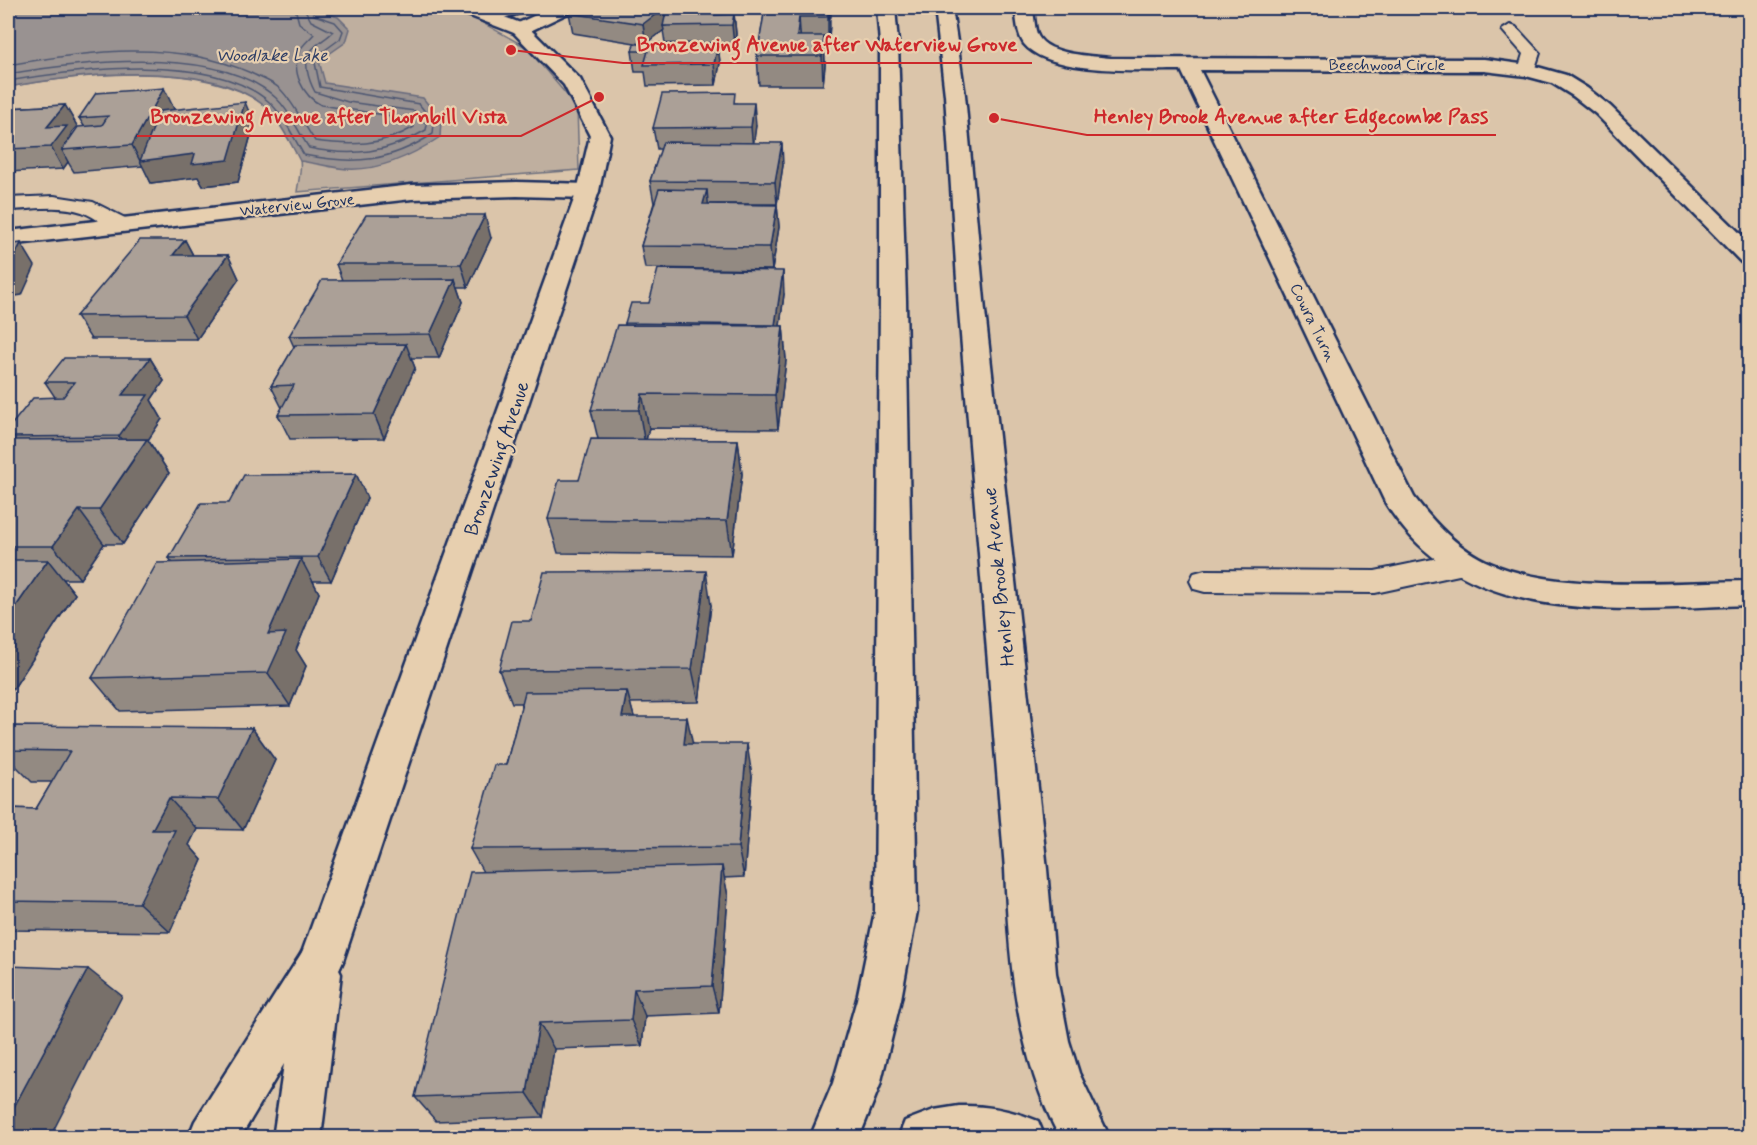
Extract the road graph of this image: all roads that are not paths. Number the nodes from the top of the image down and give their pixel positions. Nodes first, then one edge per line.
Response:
1 (564, 8) edge
2 (886, 8) edge
3 (943, 8) edge
4 (1024, 8) edge
5 (498, 15) edge
6 (1510, 30) dead end
7 (1188, 64) junction
8 (1527, 70) junction
9 (588, 191) junction
10 (8, 204) edge
11 (122, 224) junction
12 (1721, 229) junction
13 (1749, 229) edge
14 (8, 238) edge
15 (1749, 257) edge
16 (1462, 564) junction
17 (1205, 581) dead end
18 (1749, 593) edge
19 (321, 961) junction
20 (212, 1137) edge
21 (297, 1137) edge
22 (834, 1137) edge
23 (922, 1137) edge
24 (1021, 1137) edge
25 (1086, 1137) edge

1 - 5 street
2 - 22 street
3 - 25 street, Henley Brook Avenue
4 - 7 street, Beechwood Circle
5 - 9 street, Bronzewing Avenue
6 - 8 lane
7 - 8 street, Beechwood Circle
7 - 16 street, Cowra Turn
8 - 12 street, Beechwood Circle
9 - 11 street, Waterview Grove
9 - 19 street, Bronzewing Avenue
10 - 11 lane
11 - 14 street, Waterview Grove
12 - 13 street
12 - 15 street, Beechwood Circle
16 - 17 lane
16 - 18 street, Cowra Turn
19 - 20 street, Bronzewing Avenue
19 - 21 street, Bronzewing Avenue
23 - 24 street

